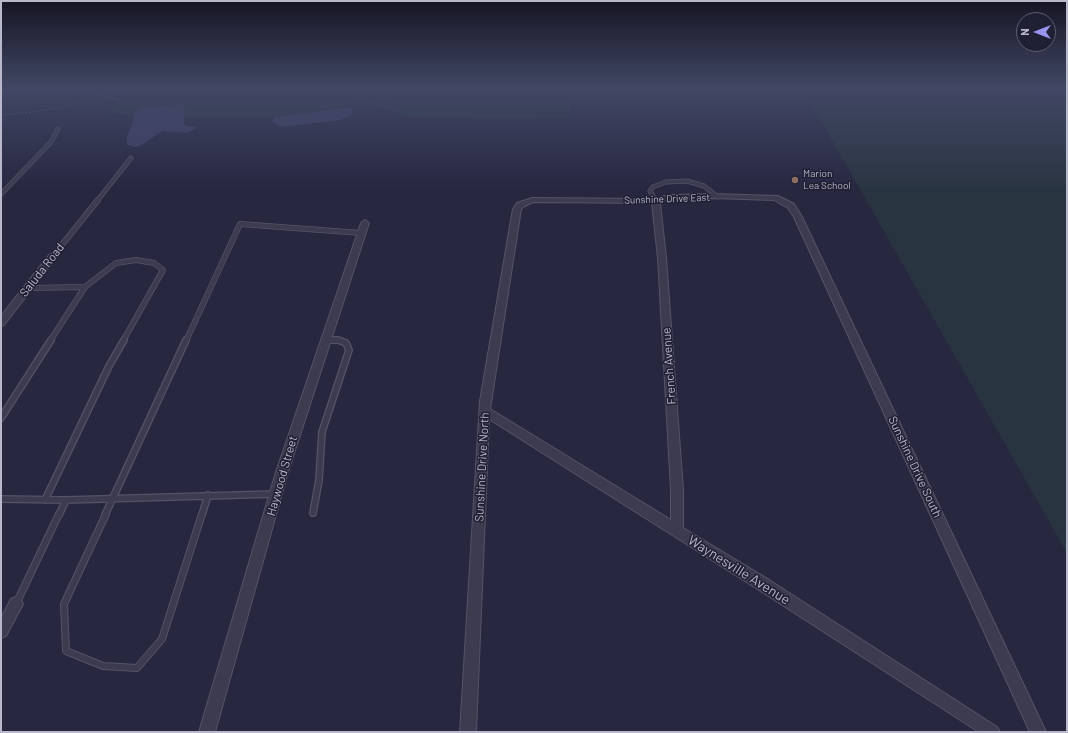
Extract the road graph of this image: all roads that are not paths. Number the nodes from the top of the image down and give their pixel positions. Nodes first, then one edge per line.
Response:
1 (58, 129) dead end
2 (131, 158) dead end
3 (1, 194) edge
4 (718, 197) junction
5 (656, 201) junction
6 (520, 204) joint
7 (789, 204) joint
8 (363, 228) joint
9 (52, 257) joint
10 (85, 287) junction
11 (28, 288) junction
12 (1, 323) edge
13 (325, 340) junction
14 (485, 411) junction
15 (1, 418) edge
16 (276, 494) junction
17 (208, 495) junction
18 (113, 498) junction
19 (1, 499) edge
20 (45, 500) junction
21 (66, 500) junction
22 (313, 513) dead end
23 (677, 531) junction
24 (16, 604) joint
25 (1, 631) edge
26 (206, 732) edge
27 (468, 732) edge
28 (992, 732) edge
29 (1038, 732) edge

1 - 3 lane
2 - 9 lane, Saluda Road
4 - 5 street, Sunshine Drive East
4 - 5 lane
4 - 7 street, Sunshine Drive East
5 - 6 street, Sunshine Drive East
5 - 23 street, French Avenue
6 - 14 street, Sunshine Drive North
7 - 29 street, Sunshine Drive South
8 - 13 street, Haywood Street
8 - 18 lane
9 - 11 street, Saluda Road
10 - 11 lane
10 - 15 lane
10 - 20 lane
11 - 12 street, Saluda Road
13 - 16 street, Haywood Street
13 - 22 lane
14 - 23 street, Waynesville Avenue
14 - 27 street, Sunshine Drive North
16 - 17 lane
16 - 26 street, Haywood Street
17 - 18 lane
17 - 18 lane
18 - 21 lane
19 - 20 lane
20 - 21 lane
21 - 24 lane
23 - 28 street, Waynesville Avenue
24 - 25 street

